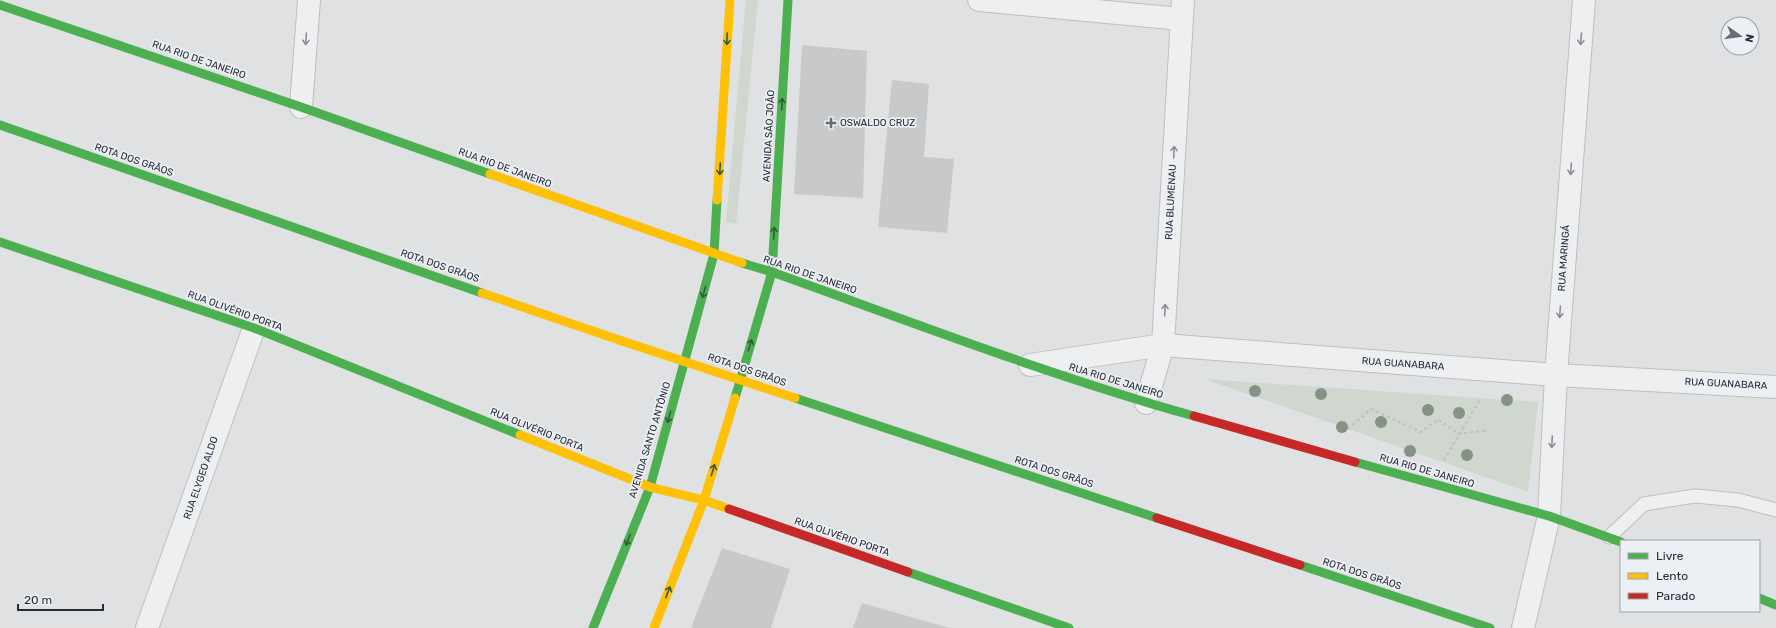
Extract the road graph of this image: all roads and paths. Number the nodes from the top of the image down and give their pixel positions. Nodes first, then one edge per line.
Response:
1 (309, 0) edge
2 (730, 0) edge
3 (788, 0) edge
4 (979, 0) edge
5 (1584, 0) edge
6 (0, 4) edge
7 (1182, 9) edge
8 (301, 107) junction
9 (0, 125) edge
10 (0, 242) edge
11 (714, 254) junction
12 (772, 272) junction
13 (254, 328) junction
14 (1164, 345) junction
15 (1030, 365) junction
16 (1556, 376) junction
17 (1776, 387) edge
18 (1481, 398) dead end
19 (1146, 403) junction
20 (1348, 429) dead end
21 (1488, 430) dead end
22 (1459, 434) junction
23 (1442, 462) dead end
24 (650, 487) junction
25 (704, 500) junction
26 (1776, 510) edge
27 (1549, 516) junction
28 (1608, 538) junction
29 (1620, 542) edge
30 (1760, 598) edge
31 (1776, 605) edge
32 (148, 628) edge
33 (593, 628) edge
34 (654, 628) edge
35 (1069, 628) edge
36 (1490, 628) edge
37 (1523, 628) edge

1 -> 8 street
2 -> 11 street
12 -> 3 street, AVENIDA SÃO JOÃO
4 - 7 street
5 -> 16 street, RUA MARINGÁ
6 - 8 street, RUA RIO DE JANEIRO
14 -> 7 street, RUA BLUMENAU
8 - 11 street, RUA RIO DE JANEIRO
9 - 36 street, ROTA DOS GRÃOS, bridge
10 - 13 street, RUA OLIVÉRIO PORTA
11 - 12 street, RUA RIO DE JANEIRO
11 -> 24 street, AVENIDA SANTO ANTÔNIO
12 - 15 street, RUA RIO DE JANEIRO
25 -> 12 street
13 - 24 street, RUA OLIVÉRIO PORTA
13 - 32 street, RUA ELYGEO ALDO
14 - 15 street, RUA GUANABARA
14 - 16 street, RUA GUANABARA
14 - 19 street, RUA BLUMENAU
15 - 19 street, RUA RIO DE JANEIRO
16 - 17 street, RUA GUANABARA
16 -> 27 street, RUA MARINGÁ
18 - 22 path
19 - 27 street, RUA RIO DE JANEIRO
20 - 22 path
21 - 22 path
22 - 23 path
24 - 25 street, RUA OLIVÉRIO PORTA
24 -> 33 street, AVENIDA SANTO ANTÔNIO
34 -> 25 street
25 - 35 street, RUA OLIVÉRIO PORTA
26 - 28 lane
27 - 28 street, RUA RIO DE JANEIRO
27 - 37 street, RUA MARINGÁ
28 - 29 street, RUA RIO DE JANEIRO
30 - 31 street

